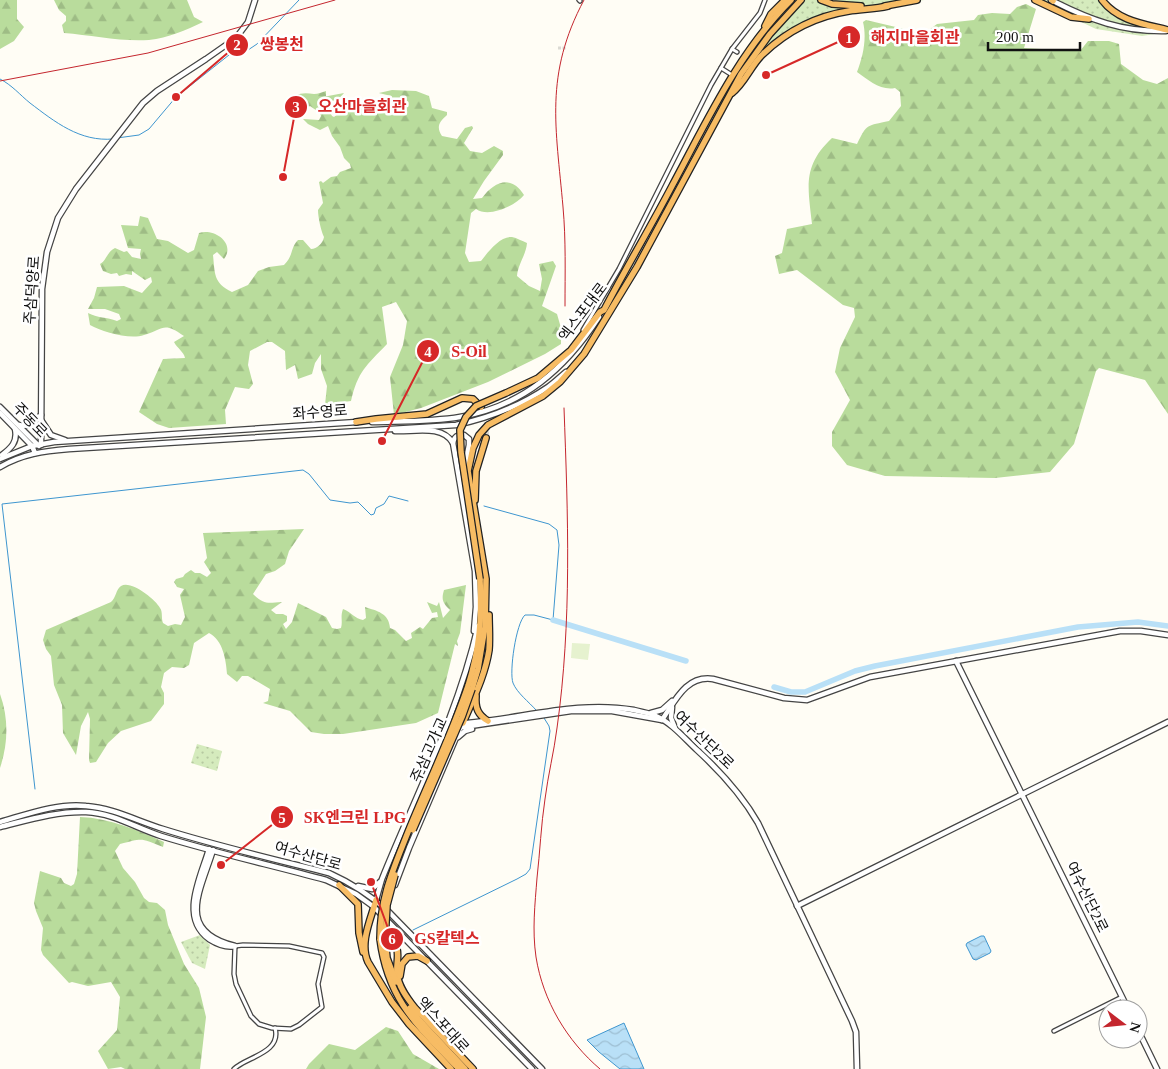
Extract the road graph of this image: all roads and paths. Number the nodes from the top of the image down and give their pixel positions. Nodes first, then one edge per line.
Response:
1 (255, 0) edge
2 (765, 0) edge
3 (785, 0) edge
4 (791, 0) edge
5 (800, 0) edge
6 (821, 0) edge
7 (924, 0) edge
8 (1035, 0) edge
9 (1052, 0) edge
10 (1102, 0) edge
11 (915, 1) edge
12 (888, 6) junction
13 (1089, 19) junction
14 (1168, 30) edge
15 (757, 39) junction
16 (732, 49) junction
17 (737, 52) dead end
18 (721, 68) junction
19 (732, 75) junction
20 (729, 96) junction
21 (604, 310) junction
22 (596, 313) junction
23 (581, 332) dead end
24 (570, 370) junction
25 (0, 407) edge
26 (481, 407) dead end
27 (0, 413) edge
28 (41, 417) junction
29 (14, 421) junction
30 (356, 422) junction
31 (14, 428) junction
32 (384, 429) junction
33 (486, 438) tunnel mouth
34 (68, 441) junction
35 (453, 443) junction
36 (40, 444) junction
37 (32, 446) junction
38 (42, 452) junction
39 (35, 453) junction
40 (0, 458) edge
41 (0, 467) edge
42 (468, 471) junction
43 (476, 517) junction
44 (483, 579) junction
45 (481, 598) junction
46 (1168, 635) edge
47 (471, 653) junction
48 (956, 662) junction
49 (473, 688) junction
50 (679, 695) junction
51 (672, 705) junction
52 (647, 713) junction
53 (662, 720) junction
54 (488, 722) junction
55 (1168, 722) edge
56 (448, 724) junction
57 (462, 725) junction
58 (445, 730) junction
59 (678, 733) junction
60 (455, 740) junction
61 (1022, 794) junction
62 (0, 822) edge
63 (0, 827) edge
64 (213, 844) junction
65 (211, 851) junction
66 (382, 879) junction
67 (340, 885) junction
68 (355, 885) junction
69 (376, 900) junction
70 (797, 906) junction
71 (374, 907) junction
72 (388, 911) junction
73 (388, 920) junction
74 (382, 939) junction
75 (235, 946) junction
76 (365, 956) junction
77 (427, 961) junction
78 (403, 990) junction
79 (1122, 997) joint
80 (275, 1028) junction
81 (1054, 1031) dead end
82 (1147, 1049) edge
83 (234, 1069) edge
84 (451, 1069) edge
85 (459, 1069) edge
86 (465, 1069) edge
87 (473, 1069) edge
88 (532, 1069) edge
89 (542, 1069) edge
90 (857, 1069) edge
91 (1157, 1069) edge

1 - 28 street, 주삼덕양로
2 - 16 street
3 - 15 highway
4 - 15 highway, 엑스포대로
5 - 20 highway, 엑스포대로
6 - 12 highway
7 - 11 highway
8 - 13 highway
9 - 13 street
10 - 14 highway
11 - 12 highway
12 - 20 highway
13 - 14 street
15 - 19 highway, 엑스포대로
16 - 17 street
16 - 18 street
18 - 19 street
18 - 22 street
19 - 21 highway, 엑스포대로
20 - 24 highway, 엑스포대로
21 - 22 highway, 엑스포대로
21 - 30 street, 좌수영로
22 - 23 street
22 - 44 highway, 엑스포대로, bridge
24 - 32 street, 좌수영로
24 - 42 highway, 엑스포대로
25 - 29 street, 주동로
26 - 30 highway
27 - 31 street, 주동로
28 - 29 street
28 - 34 street
28 - 36 street, 주삼덕양로
29 - 36 street, 주동로
30 - 34 street, 좌수영로
31 - 37 street, 주동로
31 - 40 street
32 - 35 street
32 - 38 street, 좌수영로
33 - 43 highway
34 - 36 street, 좌수영로
35 - 42 street
35 - 47 street
36 - 37 street, 좌수영로
36 - 38 street, 주동로
37 - 39 street, 주동로
37 - 40 street, 좌수영로
38 - 39 street, 좌수영로
39 - 41 street, 좌수영로
42 - 43 highway, 엑스포대로
43 - 44 highway, 엑스포대로
44 - 45 highway, 엑스포대로
44 - 49 highway, 엑스포대로
45 - 47 street
45 - 49 highway, 엑스포대로
46 - 48 street, 여수산단2로
47 - 56 street
48 - 50 street, 여수산단2로
48 - 61 street, 여수산단2로
49 - 54 highway
49 - 57 highway
49 - 74 highway, 주삼고가교, bridge
50 - 51 street, 여수산단2로
50 - 52 street
51 - 53 street, 여수산단2로
51 - 59 street
52 - 53 street
52 - 54 street
53 - 54 street
53 - 59 street, 여수산단2로
54 - 57 street
54 - 60 street
55 - 61 street
56 - 57 street
56 - 58 street
57 - 58 street
57 - 60 street
58 - 66 street
59 - 70 street, 여수산단2로
60 - 72 street
61 - 70 street
61 - 79 street, 여수산단2로
62 - 64 street, 여수산단로
63 - 65 street, 여수산단로
64 - 65 street
64 - 68 street, 여수산단로
65 - 67 street, 여수산단로
65 - 75 street
66 - 68 street
66 - 69 street
67 - 71 street, 여수산단로
67 - 76 highway
68 - 69 street, 여수산단로
69 - 71 highway
69 - 72 street, 여수산단로
70 - 90 street, 여수산단2로
71 - 73 street, 여수산단로
71 - 76 highway
72 - 73 street
72 - 89 street, 여수산단로
73 - 77 street, 여수산단로
73 - 78 highway
74 - 85 highway, 엑스포대로
74 - 86 highway, 엑스포대로
75 - 80 street
75 - 80 street
76 - 84 highway
77 - 78 highway
77 - 88 street, 여수산단로
78 - 87 highway
79 - 81 street
80 - 83 street
82 - 91 street

